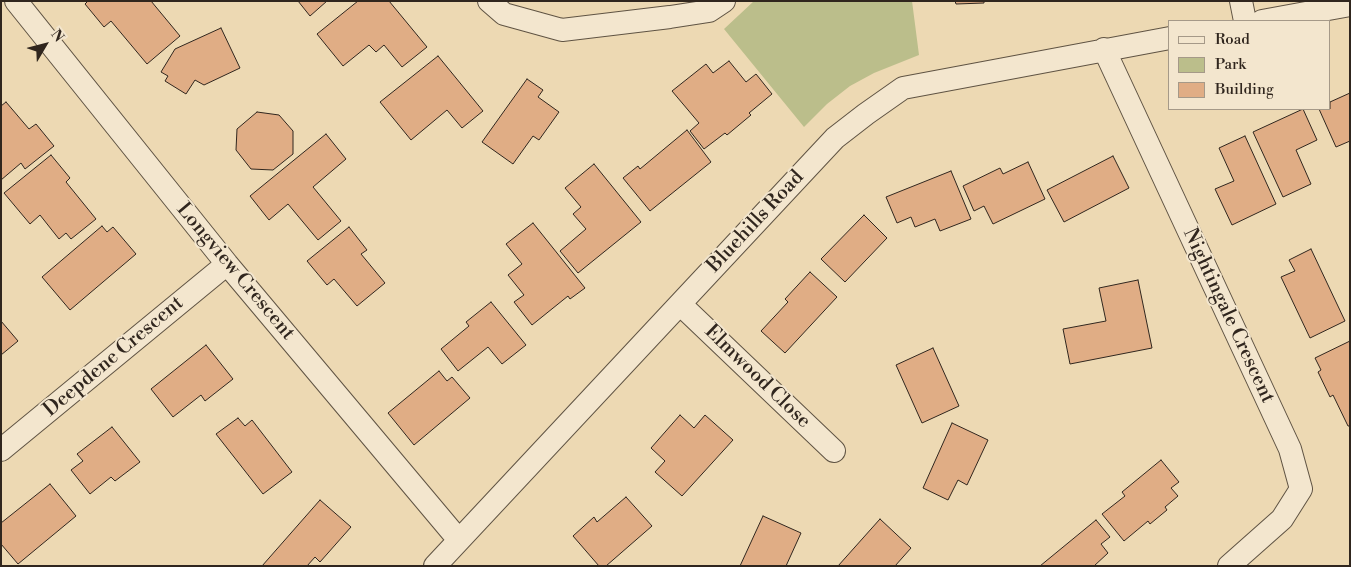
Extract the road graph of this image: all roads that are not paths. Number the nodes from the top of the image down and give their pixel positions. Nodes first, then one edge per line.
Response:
1 (16, 1) edge
2 (489, 1) edge
3 (724, 1) edge
4 (1240, 1) edge
5 (1350, 5) edge
6 (1245, 20) edge
7 (1268, 20) edge
8 (1168, 38) edge
9 (1104, 49) junction
10 (227, 264) junction
11 (680, 304) junction
12 (1, 450) edge
13 (834, 451) dead end
14 (458, 539) junction
15 (435, 566) edge
16 (1229, 566) edge

1 - 10 street, Longview Crescent
2 - 3 street
4 - 6 street
5 - 7 street
8 - 9 street, Bluehills Road
9 - 11 street, Bluehills Road
9 - 16 street, Nightingale Crescent
10 - 12 street, Deepdene Crescent
10 - 14 street, Longview Crescent
11 - 13 street, Elmwood Close
11 - 14 street, Bluehills Road
14 - 15 street, Bluehills Road

